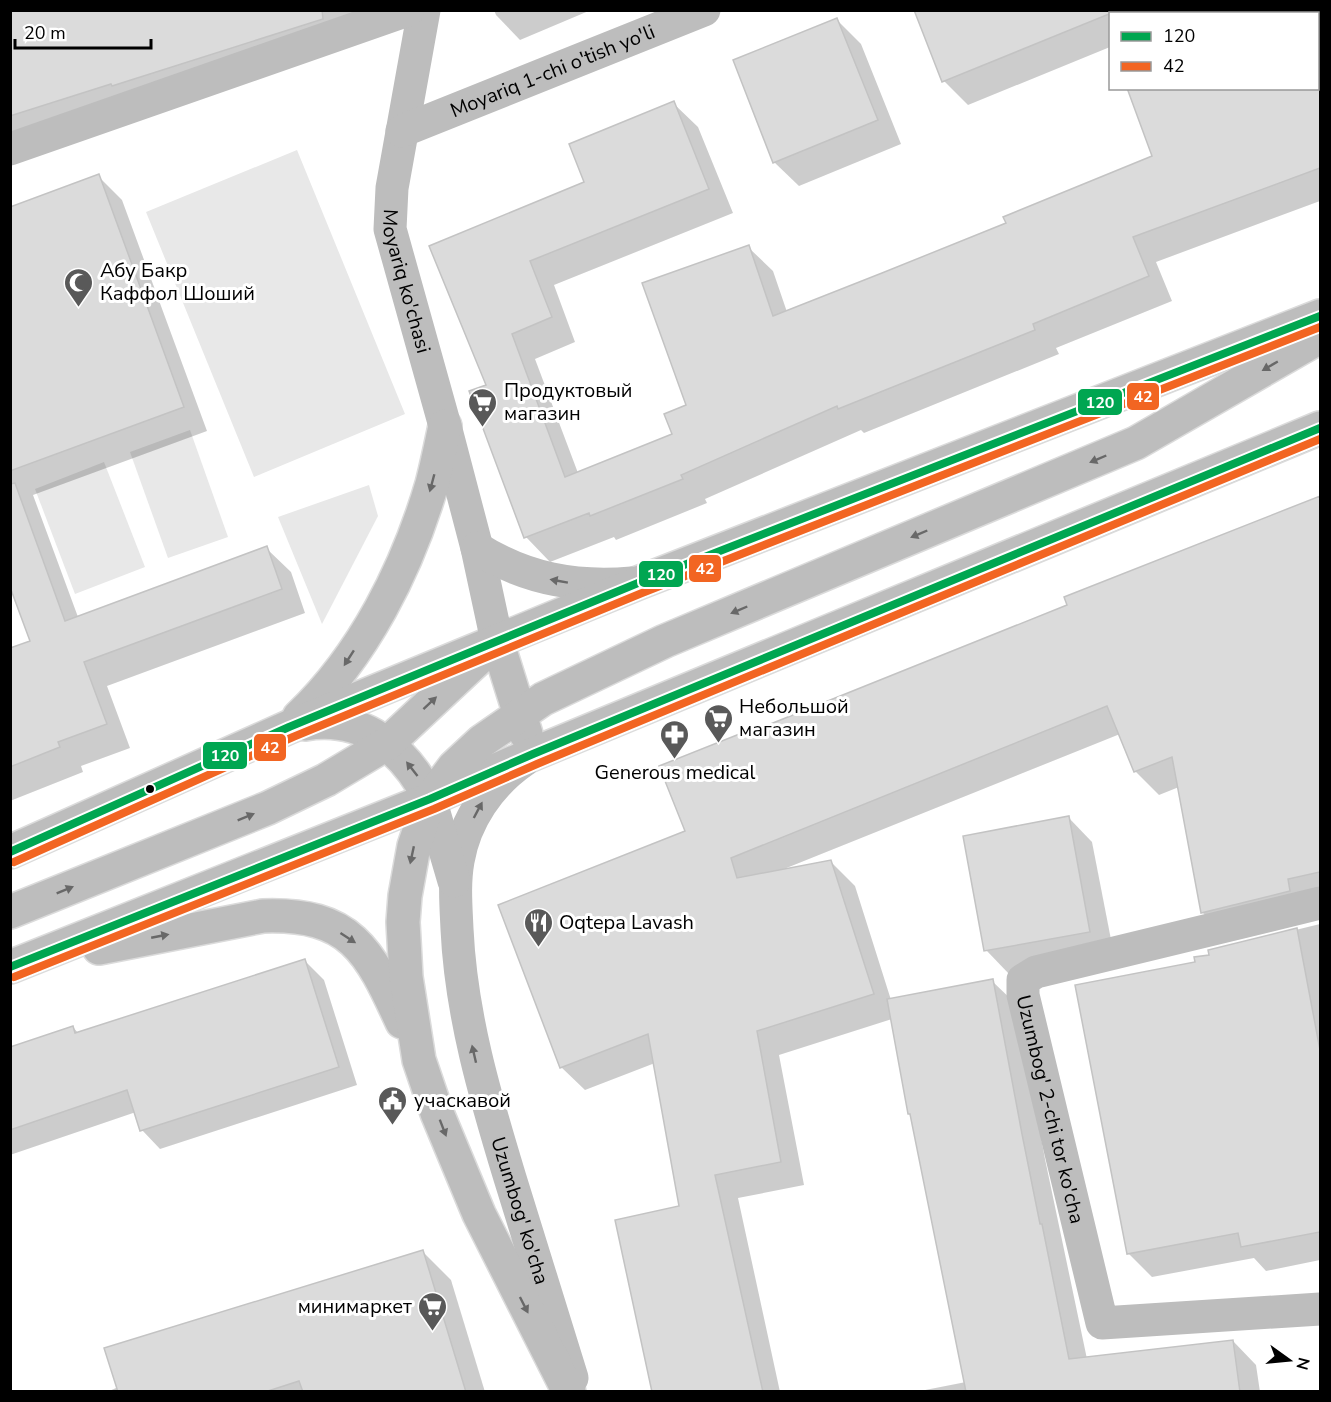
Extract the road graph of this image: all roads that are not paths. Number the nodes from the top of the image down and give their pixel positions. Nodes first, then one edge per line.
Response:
1 (408, 10) edge
2 (424, 10) edge
3 (704, 10) edge
4 (402, 131) junction
5 (10, 149) edge
6 (1320, 316) edge
7 (1320, 337) edge
8 (445, 426) junction
9 (1315, 429) edge
10 (477, 548) junction
11 (638, 583) junction
12 (497, 641) junction
13 (520, 713) junction
14 (290, 727) junction
15 (388, 743) junction
16 (533, 754) junction
17 (430, 799) junction
18 (10, 852) edge
19 (455, 886) junction
20 (1320, 903) edge
21 (10, 912) edge
22 (15, 965) edge
23 (419, 1060) junction
24 (1320, 1309) edge
25 (569, 1392) edge
26 (576, 1392) edge

1 - 5 main road
2 - 4 main road, Moyariq ko'chasi
3 - 4 main road, Moyariq 1-chi o'tish yo'li
4 - 8 main road, Moyariq ko'chasi
6 - 11 main road
7 -> 13 main road
8 - 10 main road, Moyariq ko'chasi
8 -> 14 main road
9 - 16 main road
11 -> 10 main road
10 - 12 main road, Moyariq ko'chasi
11 - 12 main road
12 - 13 main road, Moyariq ko'chasi
12 - 14 main road
15 -> 12 main road
13 - 16 main road, Moyariq ko'chasi
13 - 17 main road
14 - 15 main road, Uzumbog' ko'cha
14 - 18 main road
17 -> 15 main road, Uzumbog' ko'cha
21 -> 15 main road
16 - 17 main road
19 -> 16 main road, Uzumbog' ko'cha
17 - 19 main road, Uzumbog' ko'cha
17 - 22 main road
17 -> 23 main road
26 -> 19 main road, Uzumbog' ko'cha
20 - 24 main road, Uzumbog' 2-chi tor ko'cha
22 -> 23 main road
23 -> 25 main road

